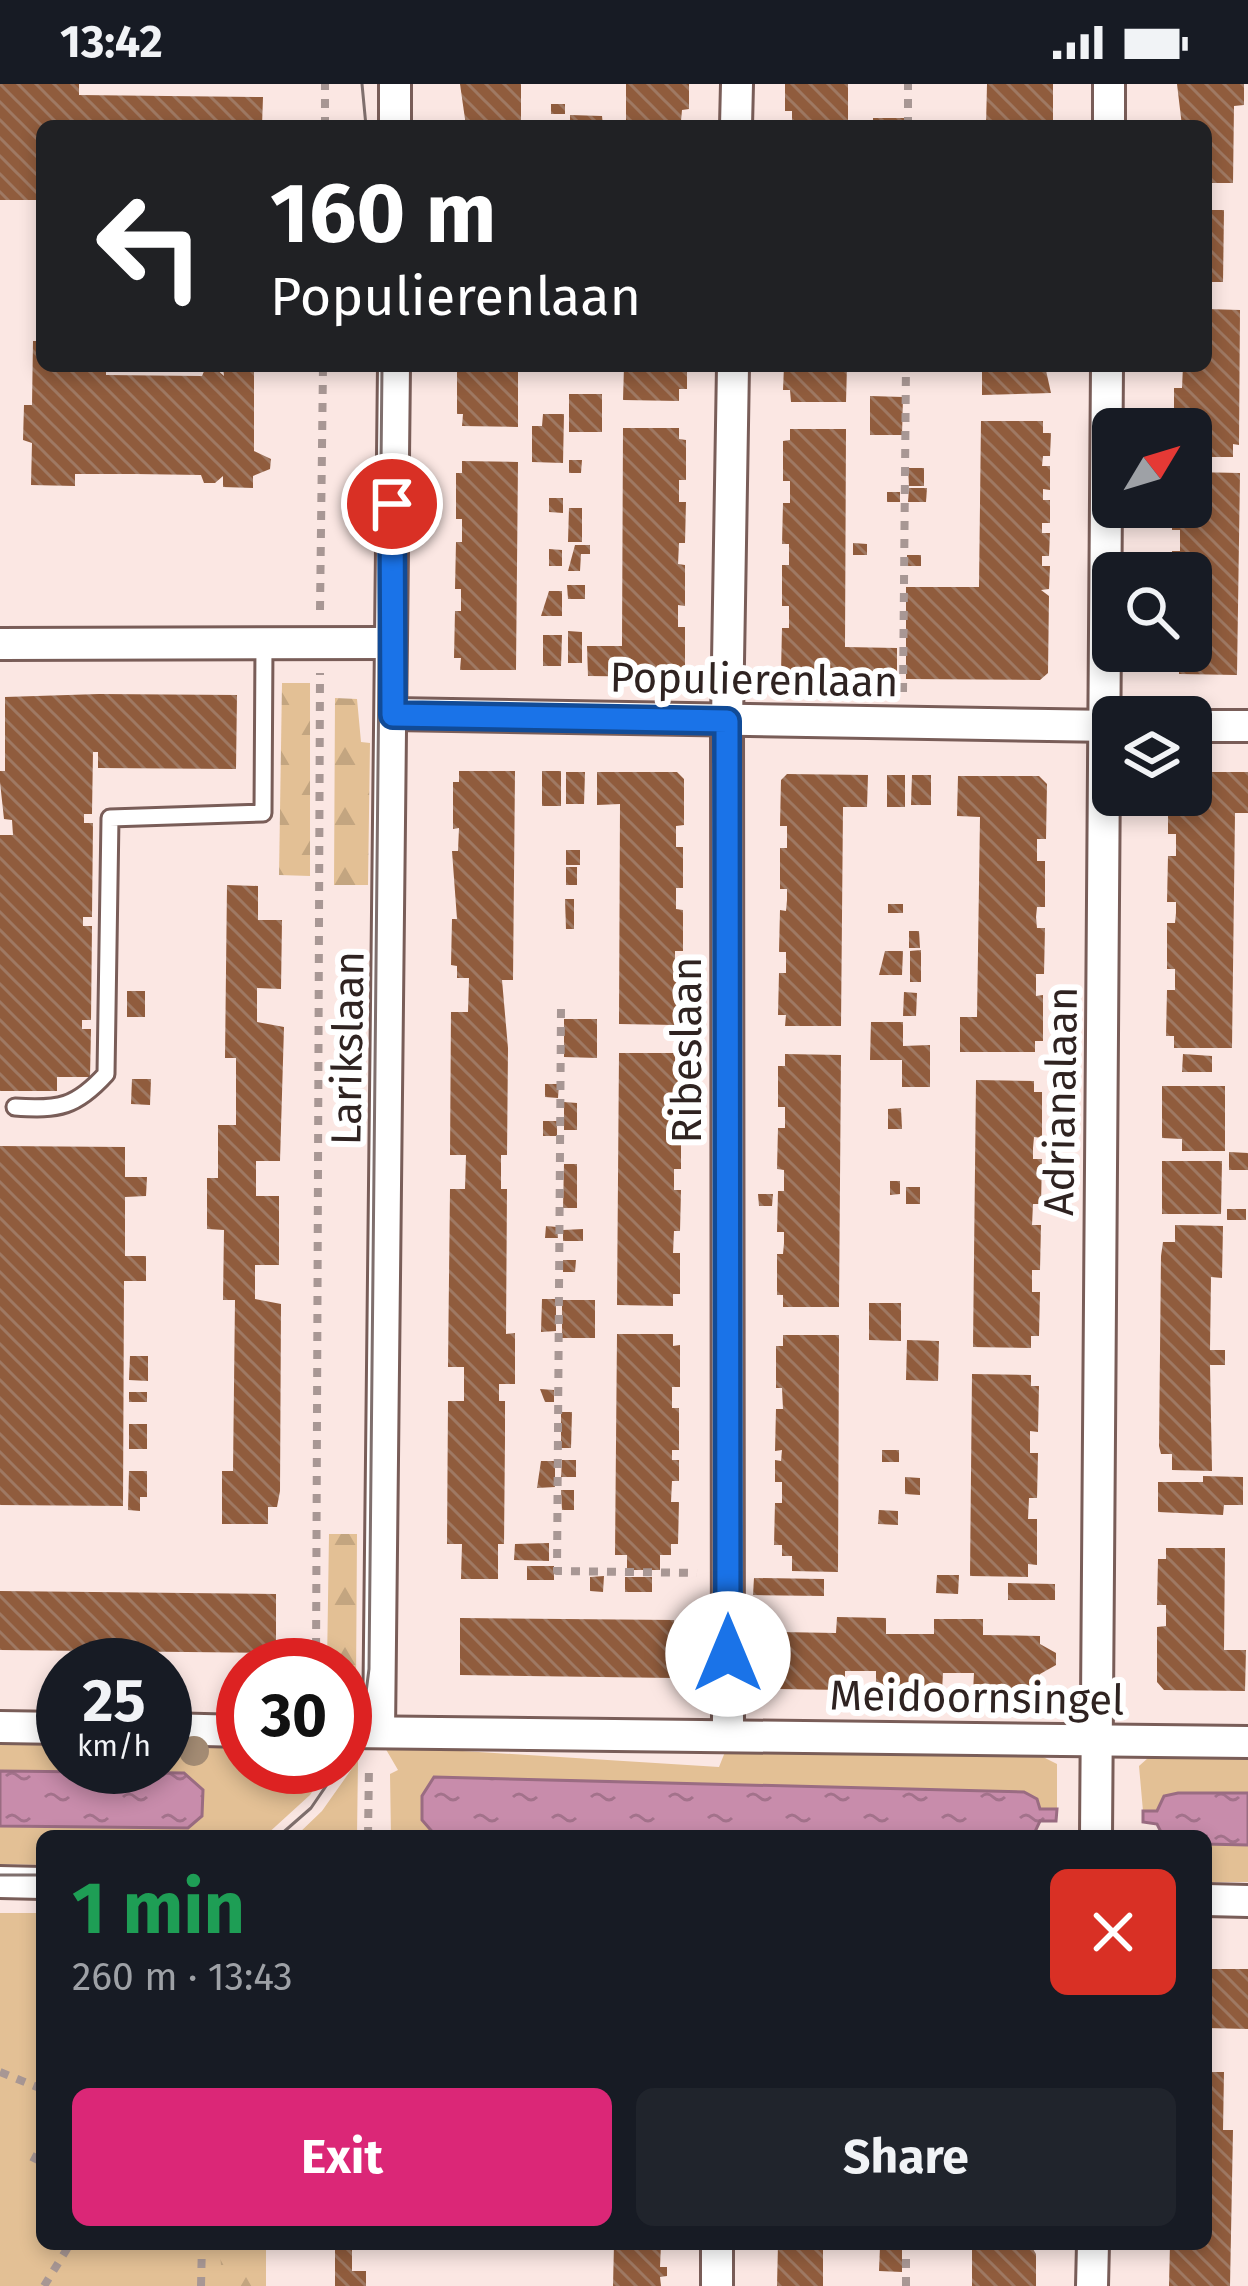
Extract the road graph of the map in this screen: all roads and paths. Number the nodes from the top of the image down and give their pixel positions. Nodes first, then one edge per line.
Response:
1 (325, 84) edge
2 (395, 84) edge
3 (737, 84) edge
4 (908, 84) edge
5 (1109, 84) edge
6 (325, 120) edge
7 (395, 120) edge
8 (736, 120) edge
9 (908, 120) edge
10 (1109, 120) edge
11 (323, 372) edge
12 (394, 372) edge
13 (733, 372) edge
14 (906, 372) edge
15 (1107, 372) edge
16 (389, 643) junction
17 (0, 644) edge
18 (264, 645) junction
19 (320, 646) junction
20 (1109, 696) edge
21 (393, 715) junction
22 (727, 721) junction
23 (902, 723) junction
24 (1092, 726) edge
25 (1212, 726) edge
26 (1248, 726) edge
27 (1108, 816) edge
28 (562, 1009) dead end
29 (15, 1107) dead end
30 (728, 1573) junction
31 (316, 1638) edge
32 (0, 1727) edge
33 (36, 1728) edge
34 (372, 1732) edge
35 (379, 1732) junction
36 (728, 1734) junction
37 (1097, 1741) junction
38 (1248, 1742) edge
39 (368, 1830) edge
40 (1096, 1830) edge
41 (0, 1882) edge
42 (36, 1883) edge
43 (1212, 1900) edge
44 (1248, 1900) edge
45 (0, 2072) edge
46 (36, 2087) edge
47 (36, 2156) edge
48 (33, 2162) dead end
49 (66, 2250) edge
50 (202, 2250) edge
51 (718, 2250) edge
52 (906, 2250) edge
53 (1093, 2250) edge
54 (44, 2286) edge
55 (201, 2286) edge
56 (717, 2286) edge
57 (906, 2286) edge
58 (1092, 2286) edge

1 - 6 path
2 - 7 street
3 - 8 street
4 - 9 path
5 - 10 street
11 - 19 path
12 - 16 street, Larikslaan
13 - 22 street, Ribeslaan
14 - 23 path
15 - 20 street, Adrianalaan
16 - 19 street
16 - 21 street, Larikslaan
17 - 18 street
18 - 19 street
18 - 29 lane
19 - 31 path
21 - 22 street, Populierenlaan
21 - 35 street, Larikslaan
22 - 23 street, Populierenlaan
22 - 30 street, Ribeslaan
23 - 24 street, Populierenlaan
25 - 26 street
27 - 37 street, Adrianalaan
28 - 30 path
30 - 36 street, Ribeslaan
32 - 33 street
34 - 35 street, Meidoornsingel
35 - 36 street, Meidoornsingel
35 - 39 path
36 - 37 street, Meidoornsingel
37 - 38 street, Meidoornsingel
37 - 40 street, Adrianalaan
41 - 42 street
43 - 44 street
45 - 46 path
47 - 48 path
49 - 54 path
50 - 55 path
51 - 56 street
52 - 57 path
53 - 58 street

